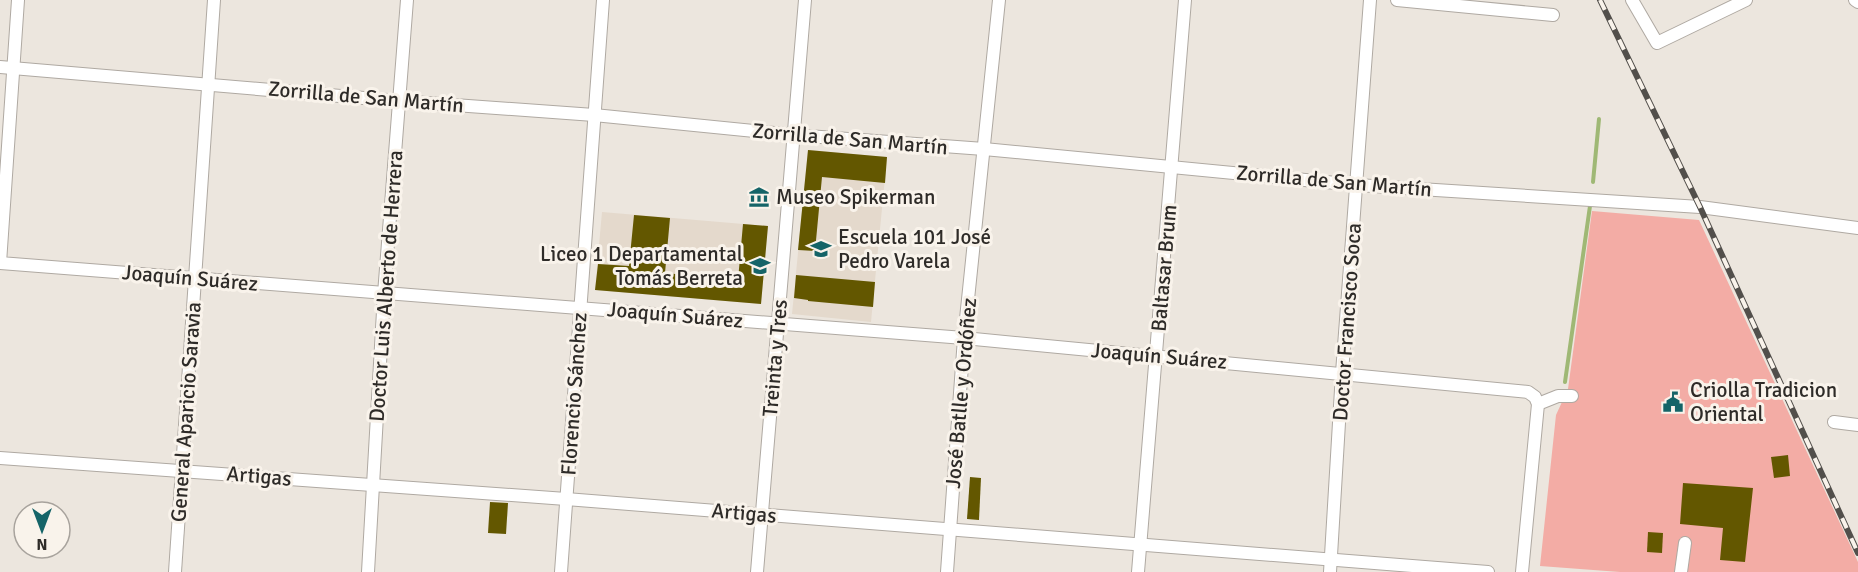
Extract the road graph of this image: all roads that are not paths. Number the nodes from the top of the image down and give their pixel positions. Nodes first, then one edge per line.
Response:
1 (18, 0) edge
2 (214, 0) edge
3 (407, 0) edge
4 (603, 0) edge
5 (805, 0) edge
6 (999, 0) edge
7 (1185, 0) edge
8 (1370, 0) edge
9 (1397, 0) edge
10 (1632, 0) edge
11 (1746, 0) edge
12 (1553, 15) dead end
13 (0, 67) edge
14 (13, 68) junction
15 (208, 84) junction
16 (399, 101) junction
17 (594, 115) junction
18 (794, 135) junction
19 (984, 149) junction
20 (1172, 167) junction
21 (1357, 185) junction
22 (1858, 228) edge
23 (0, 263) edge
24 (195, 278) junction
25 (384, 294) junction
26 (580, 307) junction
27 (778, 323) junction
28 (964, 338) junction
29 (1157, 355) junction
30 (1342, 373) junction
31 (1572, 396) dead end
32 (1538, 404) junction
33 (1834, 422) dead end
34 (1858, 425) edge
35 (0, 458) edge
36 (181, 470) junction
37 (374, 485) junction
38 (566, 499) junction
39 (762, 514) junction
40 (950, 529) junction
41 (1685, 543) dead end
42 (1140, 544) junction
43 (1330, 566) edge
44 (174, 572) edge
45 (368, 572) edge
46 (561, 572) edge
47 (757, 572) edge
48 (947, 572) edge
49 (1138, 572) edge
50 (1488, 572) edge
51 (1522, 572) edge
52 (1682, 572) edge

1 - 14 street
2 - 15 street, General Aparicio Saravia
3 - 16 street, Doctor Luis Alberto de Herrera
4 - 17 street, Florencio Sánchez
5 - 18 street, Treinta y Tres
6 - 19 street, José Batlle y Ordóñez
7 - 20 street, Baltasar Brum
8 - 21 street, Doctor Francisco Soca
9 - 12 street
10 - 11 street
13 - 14 street, Zorrilla de San Martín
14 - 15 street, Zorrilla de San Martín
14 - 23 street
15 - 16 street, Zorrilla de San Martín
15 - 24 street, General Aparicio Saravia
16 - 17 street, Zorrilla de San Martín
16 - 25 street, Doctor Luis Alberto de Herrera
17 - 18 street, Zorrilla de San Martín
17 - 26 street, Florencio Sánchez
18 - 19 street, Zorrilla de San Martín
18 - 27 street, Treinta y Tres
19 - 20 street, Zorrilla de San Martín
19 - 28 street, José Batlle y Ordóñez
20 - 21 street, Zorrilla de San Martín
20 - 29 street, Baltasar Brum
21 - 22 street, Zorrilla de San Martín
21 - 30 street, Doctor Francisco Soca
23 - 24 street, Joaquín Suárez
24 - 25 street, Joaquín Suárez
24 - 36 street, General Aparicio Saravia
25 - 26 street, Joaquín Suárez
25 - 37 street, Doctor Luis Alberto de Herrera
26 - 27 street, Joaquín Suárez
26 - 38 street, Florencio Sánchez
27 - 28 street, Joaquín Suárez
27 - 39 street, Treinta y Tres
28 - 29 street, Joaquín Suárez
28 - 40 street, José Batlle y Ordóñez
29 - 30 street, Joaquín Suárez
29 - 42 street, Baltasar Brum
30 - 32 street, Joaquín Suárez
30 - 43 street, Doctor Francisco Soca
31 - 32 street
32 - 51 street
33 - 34 street
35 - 36 street, Artigas
36 - 37 street, Artigas
36 - 44 street, General Aparicio Saravia
37 - 38 street, Artigas
37 - 45 street, Doctor Luis Alberto de Herrera
38 - 39 street, Artigas
38 - 46 street, Florencio Sánchez
39 - 40 street, Artigas
39 - 47 street, Treinta y Tres
40 - 42 street, Artigas
40 - 48 street, José Batlle y Ordóñez
41 - 52 street
42 - 43 street, Artigas
42 - 49 street, Baltasar Brum
43 - 50 street, Artigas

